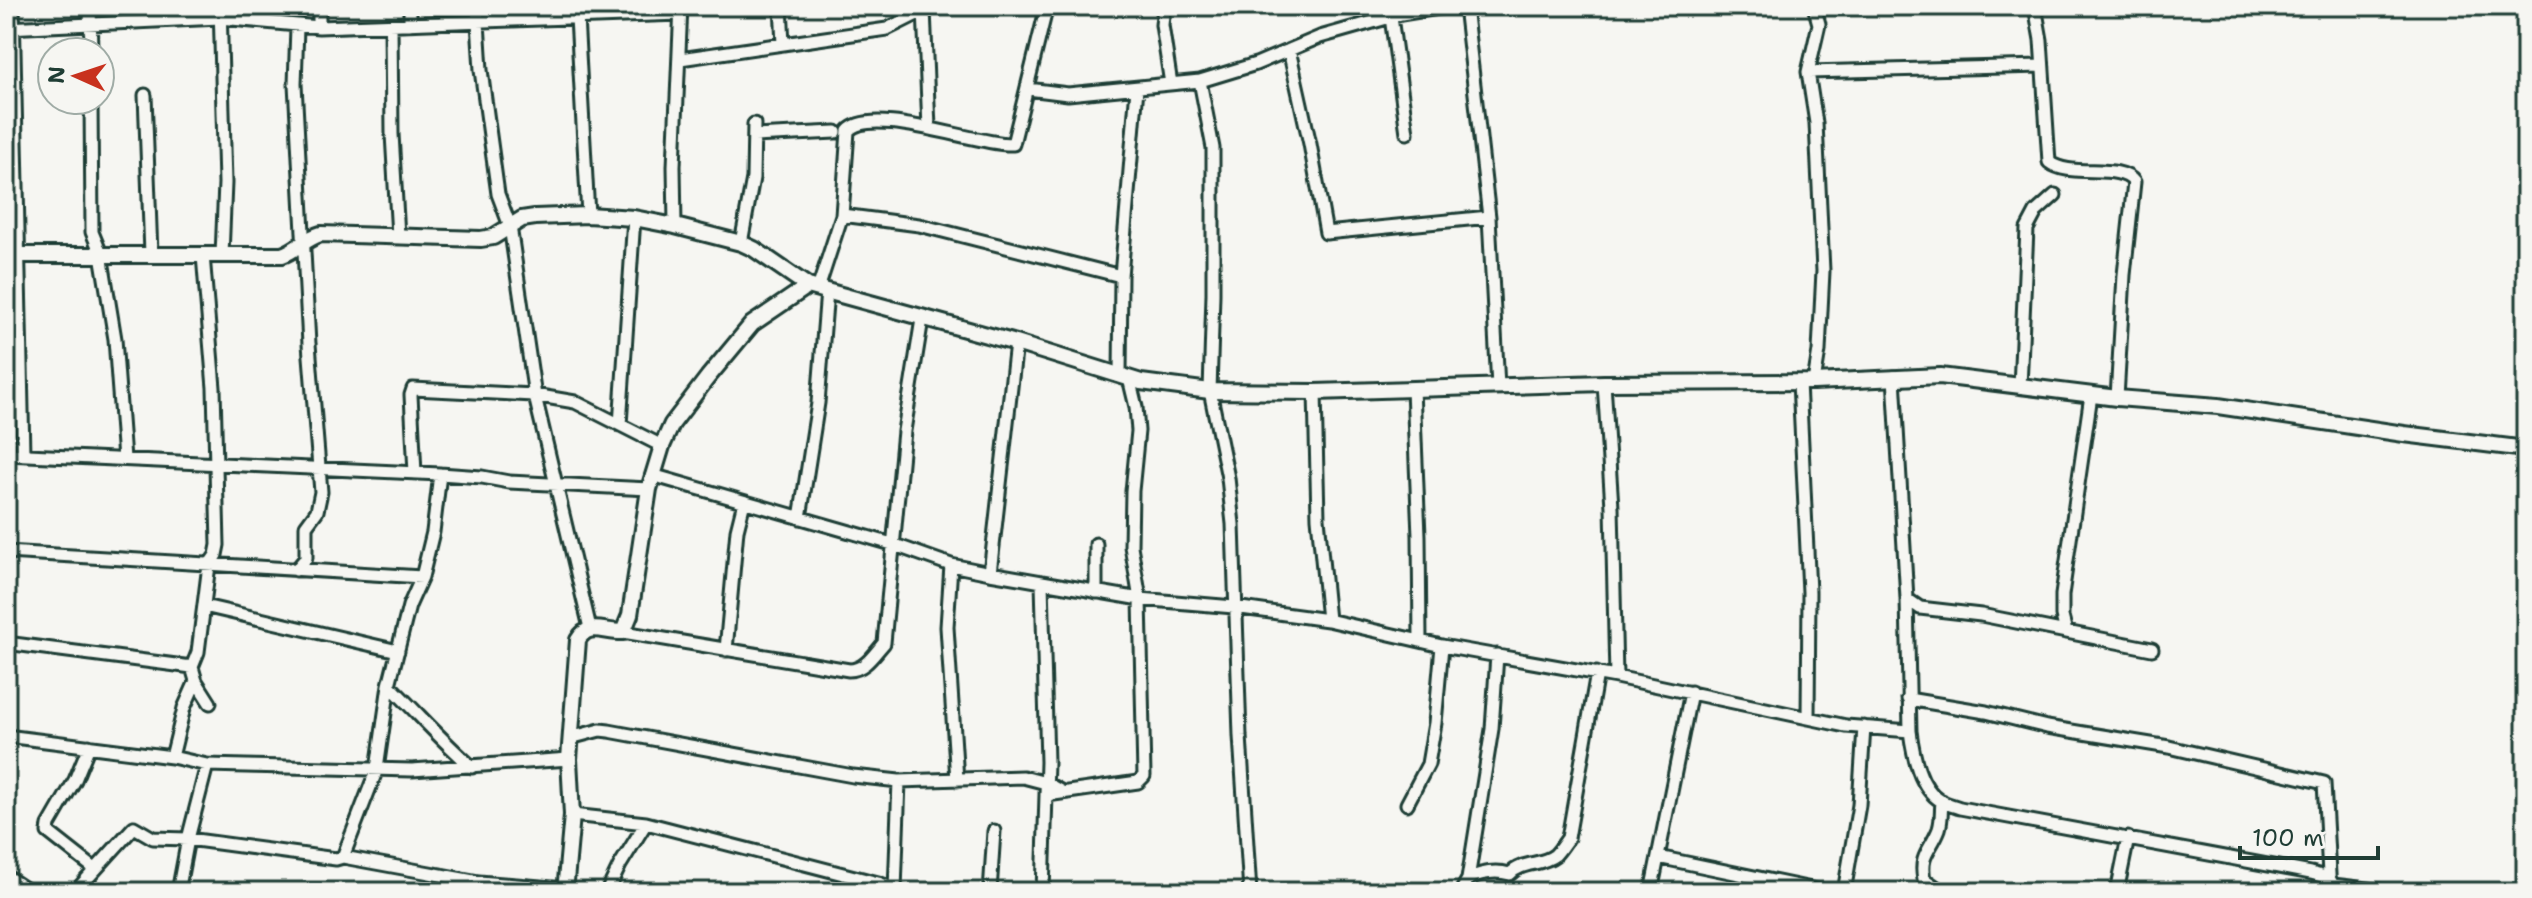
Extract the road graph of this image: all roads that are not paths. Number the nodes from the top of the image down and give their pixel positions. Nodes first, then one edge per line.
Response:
1 (13, 6) edge
2 (90, 6) edge
3 (319, 6) edge
4 (410, 6) edge
5 (477, 6) edge
6 (781, 6) edge
7 (1047, 6) edge
8 (1164, 6) edge
9 (1451, 6) edge
10 (1465, 6) edge
11 (1814, 6) edge
12 (2035, 6) edge
13 (928, 8) edge
14 (680, 10) edge
15 (220, 12) edge
16 (577, 17) junction
17 (1391, 17) junction
18 (478, 21) junction
19 (90, 23) junction
20 (410, 24) junction
21 (391, 25) junction
22 (297, 27) junction
23 (319, 27) junction
24 (9, 28) edge
25 (90, 36) edge
26 (783, 44) junction
27 (1289, 50) junction
28 (680, 59) junction
29 (2042, 66) junction
30 (1808, 72) junction
31 (1200, 81) junction
32 (1171, 84) junction
33 (1137, 88) junction
34 (1028, 89) junction
35 (145, 95) dead end
36 (91, 116) edge
37 (929, 128) junction
38 (836, 132) dead end
39 (1407, 133) dead end
40 (2055, 195) dead end
41 (588, 215) junction
42 (842, 215) junction
43 (1489, 217) junction
44 (634, 218) junction
45 (510, 226) junction
46 (675, 226) junction
47 (398, 236) junction
48 (304, 241) junction
49 (741, 243) junction
50 (101, 254) junction
51 (151, 254) junction
52 (13, 255) edge
53 (203, 255) junction
54 (222, 255) junction
55 (1121, 276) junction
56 (817, 289) junction
57 (922, 319) junction
58 (1016, 343) junction
59 (1124, 377) junction
60 (1894, 377) junction
61 (1806, 382) junction
62 (1604, 383) junction
63 (1498, 387) junction
64 (2020, 387) junction
65 (1413, 389) junction
66 (1210, 391) junction
67 (1315, 392) junction
68 (2091, 395) junction
69 (535, 396) junction
70 (2117, 398) junction
71 (620, 425) junction
72 (662, 446) junction
73 (2526, 449) edge
74 (6, 454) edge
75 (23, 454) junction
76 (124, 459) junction
77 (217, 464) junction
78 (319, 468) junction
79 (415, 473) junction
80 (440, 474) junction
81 (650, 482) junction
82 (557, 485) junction
83 (744, 502) junction
84 (800, 518) junction
85 (892, 544) junction
86 (1096, 544) dead end
87 (6, 552) edge
88 (209, 565) junction
89 (951, 565) junction
90 (296, 570) junction
91 (990, 573) junction
92 (422, 577) junction
93 (1042, 583) junction
94 (1096, 592) junction
95 (1140, 599) junction
96 (1907, 599) junction
97 (204, 606) junction
98 (1234, 607) junction
99 (1920, 608) junction
100 (1907, 613) junction
101 (1328, 620) junction
102 (590, 628) junction
103 (623, 632) junction
104 (2066, 632) junction
105 (1420, 641) junction
106 (6, 643) edge
107 (1442, 646) junction
108 (2152, 649) dead end
109 (726, 650) junction
110 (398, 651) junction
111 (1497, 655) junction
112 (192, 667) junction
113 (1597, 673) junction
114 (1616, 677) junction
115 (196, 681) junction
116 (389, 685) junction
117 (1691, 692) junction
118 (1908, 699) junction
119 (210, 703) dead end
120 (1808, 718) junction
121 (1864, 727) junction
122 (1910, 731) junction
123 (6, 736) edge
124 (570, 738) junction
125 (89, 746) junction
126 (172, 757) junction
127 (569, 759) junction
128 (1047, 762) junction
129 (207, 765) junction
130 (472, 767) junction
131 (377, 769) junction
132 (1023, 777) junction
133 (957, 780) junction
134 (899, 781) junction
135 (1046, 789) junction
136 (1942, 801) junction
137 (1407, 804) dead end
138 (572, 815) junction
139 (646, 823) junction
140 (994, 831) dead end
141 (2128, 838) junction
142 (188, 839) junction
143 (343, 857) junction
144 (1658, 857) junction
145 (95, 869) junction
146 (6, 876) edge
147 (2329, 878) junction
148 (1468, 879) junction
149 (565, 891) edge
150 (898, 891) edge
151 (30, 892) edge
152 (75, 892) edge
153 (178, 892) edge
154 (607, 892) edge
155 (990, 892) edge
156 (1043, 892) edge
157 (1250, 892) edge
158 (1461, 892) edge
159 (1651, 892) edge
160 (1826, 892) edge
161 (1844, 892) edge
162 (1949, 892) edge
163 (2117, 892) edge
164 (2330, 892) edge
165 (2394, 892) edge

1 - 24 street
2 - 19 street
3 - 23 street
4 - 20 street
5 - 18 street
6 - 26 street
7 - 34 street
8 - 32 street
9 - 17 street
10 - 43 street
11 - 30 street
12 - 29 street
13 - 26 street
13 - 37 street
14 - 16 street
14 - 28 street
15 - 19 street
15 - 22 street
15 - 54 street
16 - 18 street
16 - 41 street
17 - 27 street
17 - 39 street
18 - 20 street
18 - 45 street
19 - 24 street
19 - 25 street
20 - 21 street
21 - 23 street
21 - 47 street
22 - 23 street
22 - 48 street
24 - 52 street
26 - 28 street
27 - 31 street
27 - 43 street
28 - 46 street
29 - 30 street
29 - 70 street
30 - 61 street
31 - 32 street
31 - 66 street
32 - 33 street
33 - 34 street
33 - 55 street
34 - 37 street
35 - 51 street
36 - 50 street
37 - 42 street
38 - 49 street
40 - 64 street
41 - 44 street
41 - 45 street
42 - 55 street
42 - 56 street
43 - 63 street
44 - 46 street
44 - 71 street
45 - 47 street
45 - 69 street
46 - 49 street
47 - 48 street
48 - 54 street
48 - 78 street
49 - 56 street
50 - 51 street
50 - 52 street
50 - 76 street
51 - 53 street
52 - 75 street
53 - 54 street
53 - 77 street
55 - 59 street
56 - 57 street
56 - 72 street
56 - 84 street
57 - 58 street
57 - 85 street
58 - 59 street
58 - 91 street
59 - 66 street
59 - 95 street
60 - 61 street
60 - 64 street
60 - 96 street
61 - 62 street
61 - 120 street
62 - 63 street
62 - 114 street
63 - 65 street
64 - 68 street
65 - 67 street
65 - 105 street
66 - 67 street
66 - 98 street
67 - 101 street
68 - 70 street
68 - 104 street
69 - 71 street
69 - 79 street
69 - 82 street
70 - 73 street
71 - 72 street
72 - 81 street
74 - 75 street
75 - 76 street
76 - 77 street
77 - 78 street
77 - 88 street
78 - 79 street
78 - 90 street
79 - 80 street
80 - 82 street
80 - 92 street
81 - 82 street
81 - 83 street
81 - 103 street
82 - 102 street
83 - 84 street
83 - 109 street
84 - 85 street
85 - 89 street
85 - 109 street
86 - 94 street
87 - 88 street
88 - 90 street
88 - 97 street
89 - 91 street
89 - 133 street
90 - 92 street
91 - 93 street
92 - 110 street
93 - 94 street
93 - 128 street
94 - 95 street
95 - 98 street
95 - 135 street
96 - 99 street
96 - 100 street
97 - 110 street
97 - 112 street
98 - 101 street
98 - 157 street
99 - 100 street
99 - 104 street
100 - 118 street
101 - 105 street
102 - 103 street
102 - 124 street
103 - 109 street
104 - 108 street
105 - 107 street
106 - 112 street
107 - 111 street
107 - 137 street
110 - 116 street
111 - 113 street
111 - 148 street
112 - 115 street
113 - 114 street
113 - 148 street
114 - 117 street
115 - 119 street
115 - 126 street
116 - 130 street
116 - 131 street
117 - 120 street
117 - 144 street
118 - 122 street
118 - 147 street
120 - 121 street
121 - 122 street
121 - 161 street
122 - 136 street
123 - 125 street
124 - 127 street
124 - 134 street
125 - 126 street
125 - 145 street
126 - 129 street
127 - 130 street
127 - 138 street
128 - 132 street
128 - 135 street
129 - 131 street
129 - 142 street
130 - 131 street
131 - 143 street
132 - 133 street
132 - 135 street
133 - 134 street
134 - 150 street
135 - 156 street
136 - 141 street
136 - 162 street
138 - 139 street
138 - 149 street
139 - 150 street
139 - 154 street
140 - 155 street
141 - 147 street
141 - 163 street
142 - 143 street
142 - 145 street
142 - 153 street
143 - 149 street
144 - 159 street
144 - 160 street
145 - 152 street
146 - 151 street
147 - 164 street
147 - 165 street
148 - 158 street

